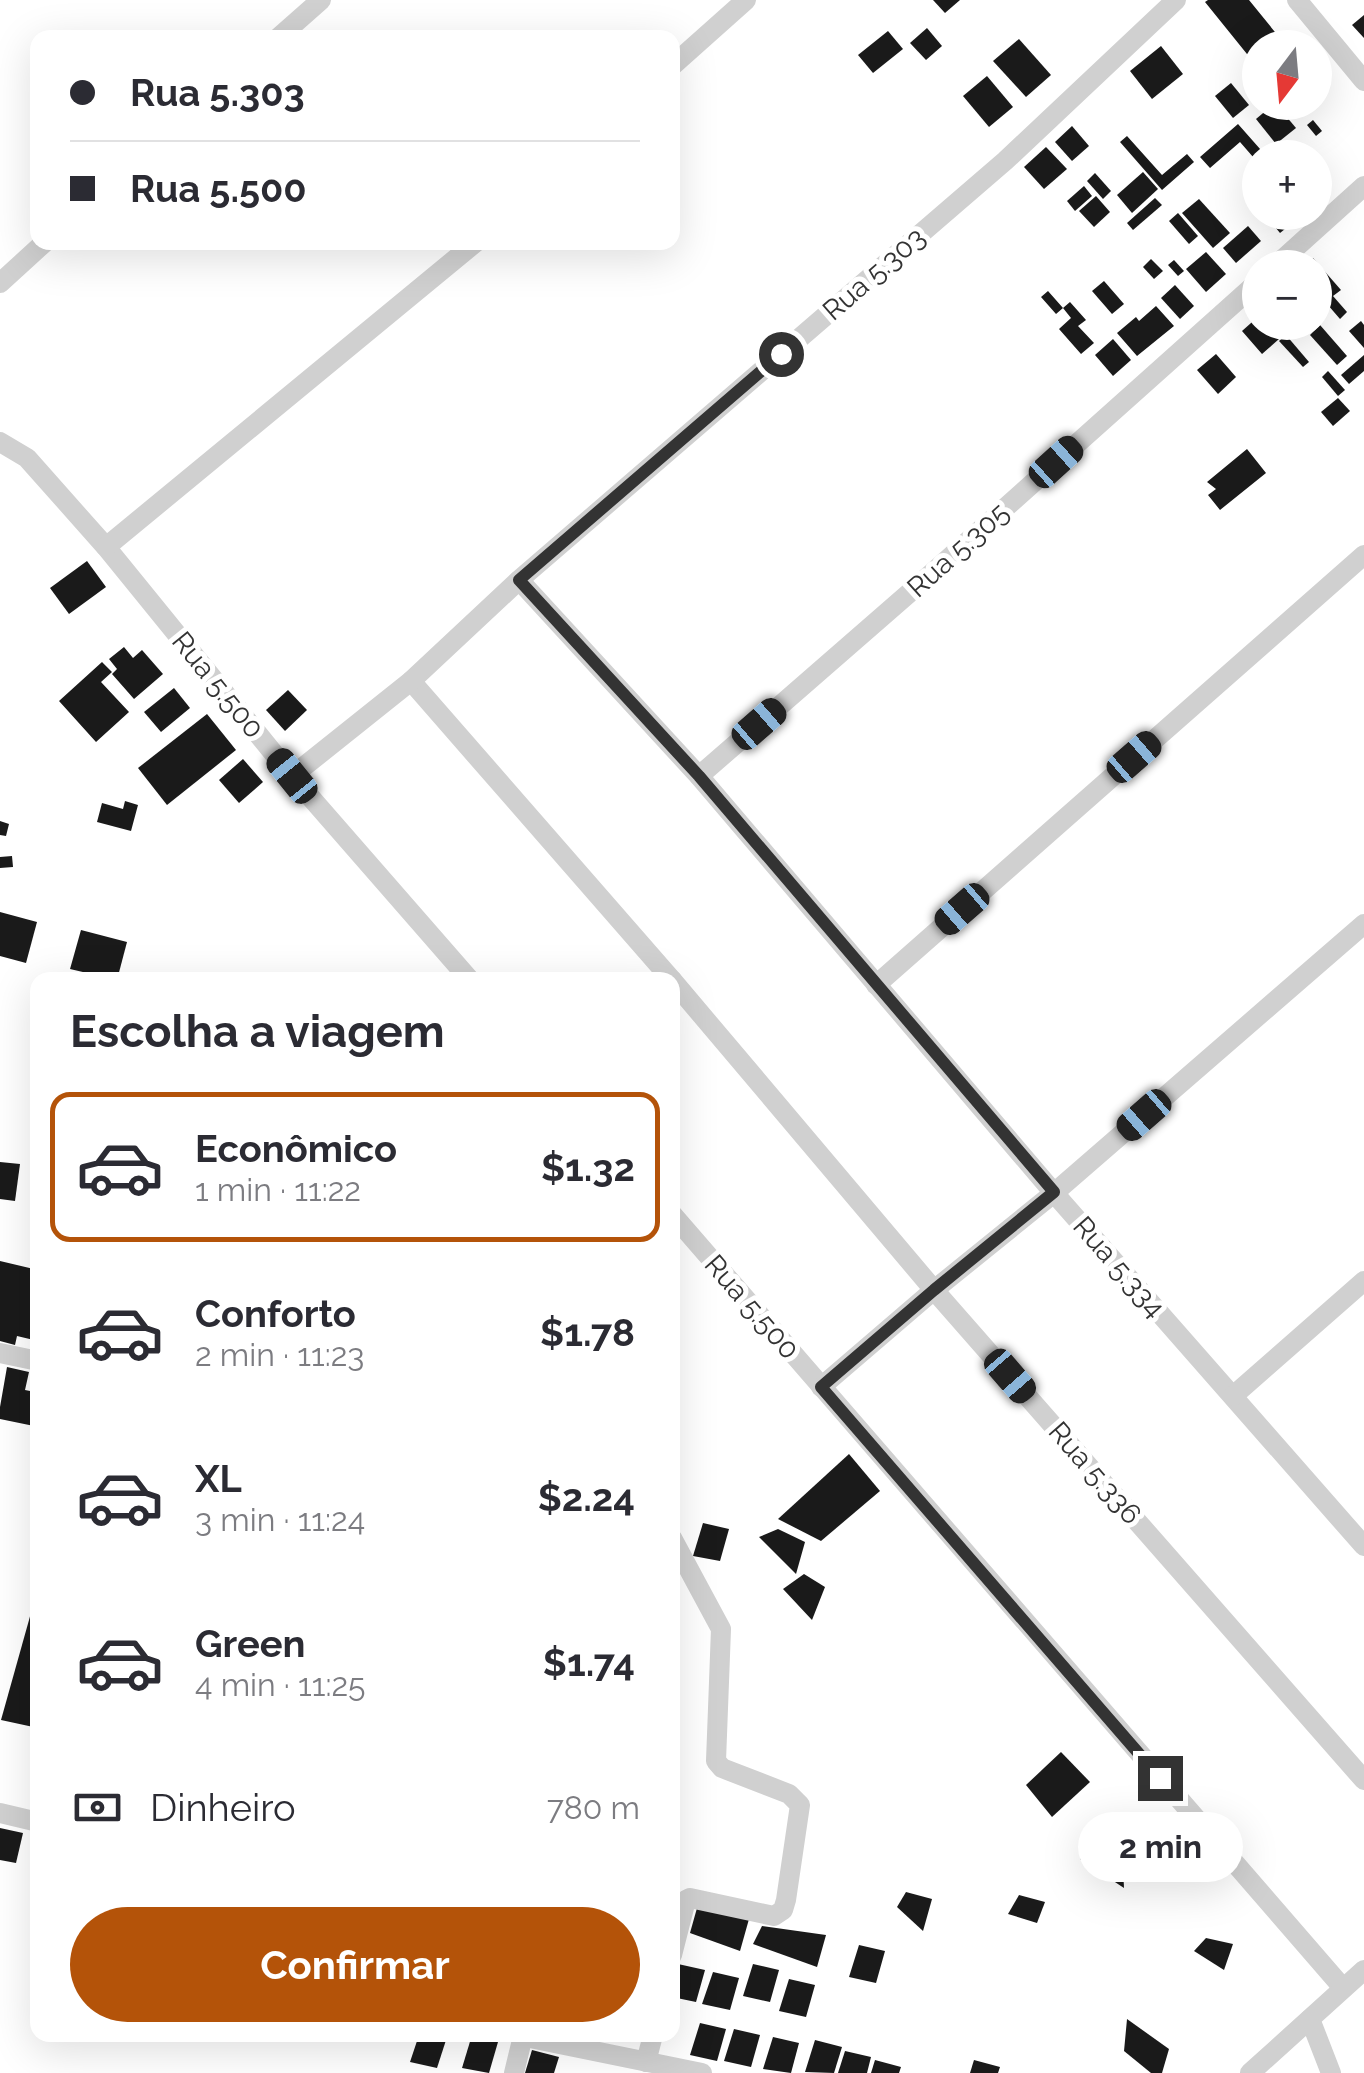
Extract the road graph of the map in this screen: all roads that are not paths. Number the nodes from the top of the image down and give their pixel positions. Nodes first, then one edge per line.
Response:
1 (320, 0) edge
2 (746, 0) edge
3 (1176, 0) edge
4 (1297, 0) edge
5 (287, 30) edge
6 (680, 59) edge
7 (1364, 81) edge
8 (1364, 186) edge
9 (36, 250) edge
10 (466, 250) edge
11 (1294, 250) edge
12 (0, 282) edge
13 (1242, 296) edge
14 (0, 442) edge
15 (106, 546) junction
16 (1364, 555) edge
17 (519, 580) junction
18 (410, 680) junction
19 (292, 776) junction
20 (699, 776) junction
21 (1364, 924) edge
22 (463, 972) edge
23 (665, 972) edge
24 (876, 985) junction
25 (680, 989) edge
26 (1054, 1192) junction
27 (680, 1223) edge
28 (1364, 1281) edge
29 (934, 1290) junction
30 (0, 1353) edge
31 (30, 1359) edge
32 (821, 1387) junction
33 (1233, 1396) junction
34 (1364, 1546) edge
35 (680, 1553) edge
36 (1364, 1780) edge
37 (0, 1813) edge
38 (30, 1820) edge
39 (680, 1924) edge
40 (1364, 1970) edge
41 (1343, 1988) junction
42 (1310, 2020) junction
43 (522, 2042) edge
44 (549, 2042) edge
45 (651, 2042) edge
46 (646, 2062) junction
47 (514, 2073) edge
48 (702, 2073) edge
49 (1250, 2073) edge
50 (1331, 2073) edge

1 - 5 street
2 - 6 street
3 - 17 street, Rua 5.303
4 - 7 street
8 - 11 street
9 - 12 street
10 - 15 street
13 - 20 street, Rua 5.305
14 - 15 street, Rua 5.500
15 - 19 street, Rua 5.500
16 - 24 street
17 - 18 street, Rua 5.303
17 - 20 street, Rua 5.334
18 - 19 street, Rua 5.303
18 - 23 street, Rua 5.336
19 - 22 street, Rua 5.500
20 - 24 street, Rua 5.334
21 - 26 street
24 - 26 street, Rua 5.334
25 - 29 street, Rua 5.336
26 - 29 street
26 - 33 street, Rua 5.334
27 - 32 street, Rua 5.500
28 - 33 street
29 - 32 street
29 - 36 street, Rua 5.336
30 - 31 street
32 - 41 street, Rua 5.500
33 - 34 street, Rua 5.334
35 - 39 street
37 - 38 street
40 - 41 street
41 - 42 street
42 - 49 street
42 - 50 street
43 - 47 street
44 - 46 street
45 - 46 street
46 - 48 street

